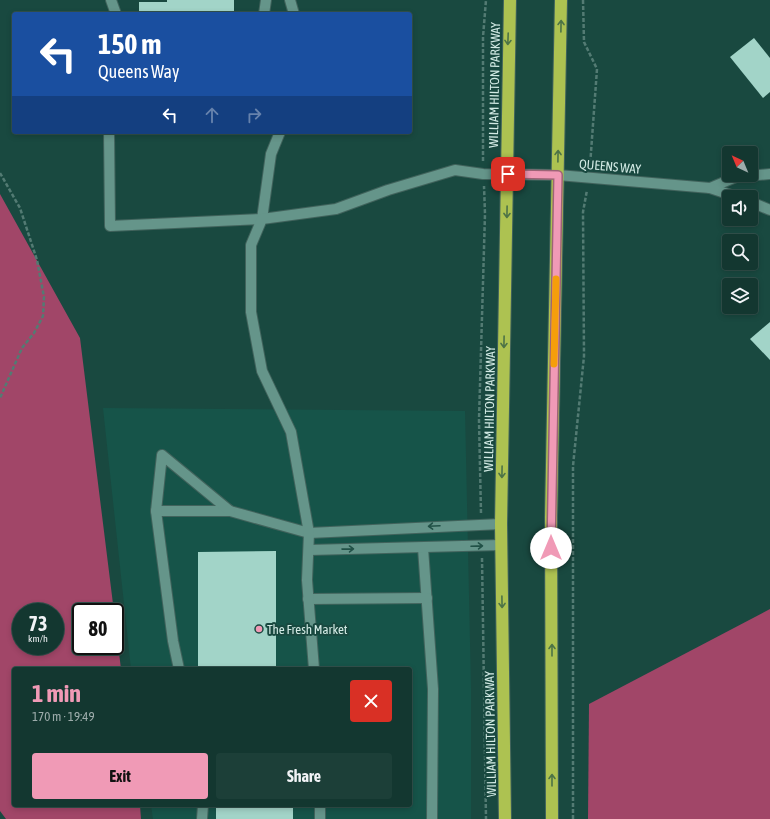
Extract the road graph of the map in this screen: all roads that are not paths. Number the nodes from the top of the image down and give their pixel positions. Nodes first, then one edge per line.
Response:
1 (111, 0) edge
2 (266, 0) edge
3 (290, 0) edge
4 (510, 0) edge
5 (561, 0) edge
6 (115, 12) edge
7 (264, 12) edge
8 (293, 12) edge
9 (109, 134) edge
10 (280, 134) edge
11 (508, 174) junction
12 (770, 174) edge
13 (558, 175) junction
14 (710, 188) junction
15 (722, 192) edge
16 (758, 205) edge
17 (770, 210) edge
18 (262, 219) junction
19 (156, 511) junction
20 (230, 511) junction
21 (501, 524) junction
22 (309, 533) junction
23 (501, 545) junction
24 (423, 548) junction
25 (309, 550) junction
26 (427, 598) junction
27 (308, 599) junction
28 (179, 667) edge
29 (314, 667) edge
30 (203, 807) edge
31 (320, 807) edge
32 (202, 819) edge
33 (320, 819) edge
34 (432, 819) edge
35 (505, 819) edge
36 (552, 819) edge

1 - 6 street
2 - 7 street
3 - 8 street
4 -> 11 highway, WILLIAM HILTON PARKWAY
13 -> 5 highway
9 - 18 street, QUEENS WAY
10 - 18 street
11 - 13 street, QUEENS WAY
11 - 18 street, QUEENS WAY
11 -> 21 highway, WILLIAM HILTON PARKWAY
12 - 14 street, QUEENS WAY
13 - 14 street, QUEENS WAY
36 -> 13 highway
14 - 15 street, QUEENS WAY
16 - 17 street
18 - 22 street
19 - 20 street
19 - 20 street
19 - 28 street
20 - 22 street
21 -> 22 street
21 - 23 highway, WILLIAM HILTON PARKWAY
22 - 25 street
24 -> 23 street
23 -> 35 highway, WILLIAM HILTON PARKWAY
25 -> 24 street
24 - 26 street
25 - 27 street
26 - 27 street
26 - 34 street
27 - 29 street
30 - 32 street
31 - 33 street

